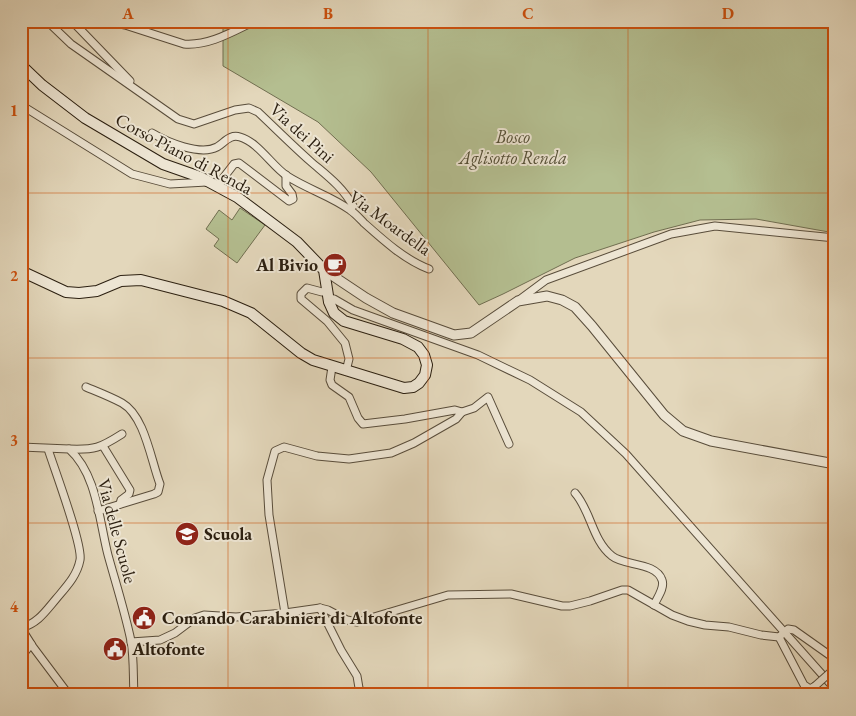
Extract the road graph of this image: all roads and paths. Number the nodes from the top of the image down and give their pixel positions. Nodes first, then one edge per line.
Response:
1 (47, 21) edge
2 (72, 21) edge
3 (106, 21) edge
4 (255, 21) edge
5 (21, 65) edge
6 (136, 90) junction
7 (21, 105) edge
8 (152, 132) dead end
9 (286, 175) junction
10 (214, 184) junction
11 (350, 210) junction
12 (835, 238) edge
13 (429, 269) dead end
14 (324, 270) junction
15 (21, 272) edge
16 (322, 292) dead end
17 (334, 300) dead end
18 (518, 301) junction
19 (332, 367) junction
20 (346, 371) junction
21 (86, 387) dead end
22 (462, 412) junction
23 (122, 434) dead end
24 (509, 444) dead end
25 (103, 446) junction
26 (21, 447) edge
27 (48, 449) junction
28 (69, 449) junction
29 (835, 464) edge
30 (575, 493) dead end
31 (120, 504) junction
32 (98, 511) junction
33 (654, 605) junction
34 (320, 608) junction
35 (285, 613) junction
36 (21, 628) edge
37 (782, 634) junction
38 (131, 642) junction
39 (32, 644) junction
40 (21, 657) edge
41 (835, 659) edge
42 (834, 670) edge
43 (835, 689) edge
44 (69, 695) edge
45 (134, 695) edge
46 (363, 695) edge

1 - 6 street, Via dei Pini
2 - 6 street, Via dei Pini
3 - 4 street
5 - 10 main road, Corso Piano di Renda
6 - 11 street, Via dei Pini
7 - 10 street
8 - 9 street, Via Moardella
9 - 10 street
9 - 11 street, Via Moardella
10 - 14 main road, Corso Piano di Renda
11 - 13 street, Via Moardella
12 - 18 street
14 - 18 street
14 - 20 main road
15 - 19 main road
16 - 20 street
17 - 37 street
18 - 29 street
19 - 20 main road
19 - 22 street
21 - 31 street
22 - 24 street
22 - 35 street
23 - 25 street
25 - 28 street
25 - 31 street
26 - 27 street
27 - 28 street
27 - 36 street
28 - 32 street, Via delle Scuole
30 - 33 street
31 - 32 street
32 - 38 street, Via delle Scuole
33 - 34 street
33 - 37 street
34 - 35 street
34 - 46 street
35 - 38 street
36 - 39 street
37 - 41 street
37 - 42 street, bridge
37 - 43 street
38 - 45 street, Via delle Scuole
39 - 40 street
39 - 44 street

